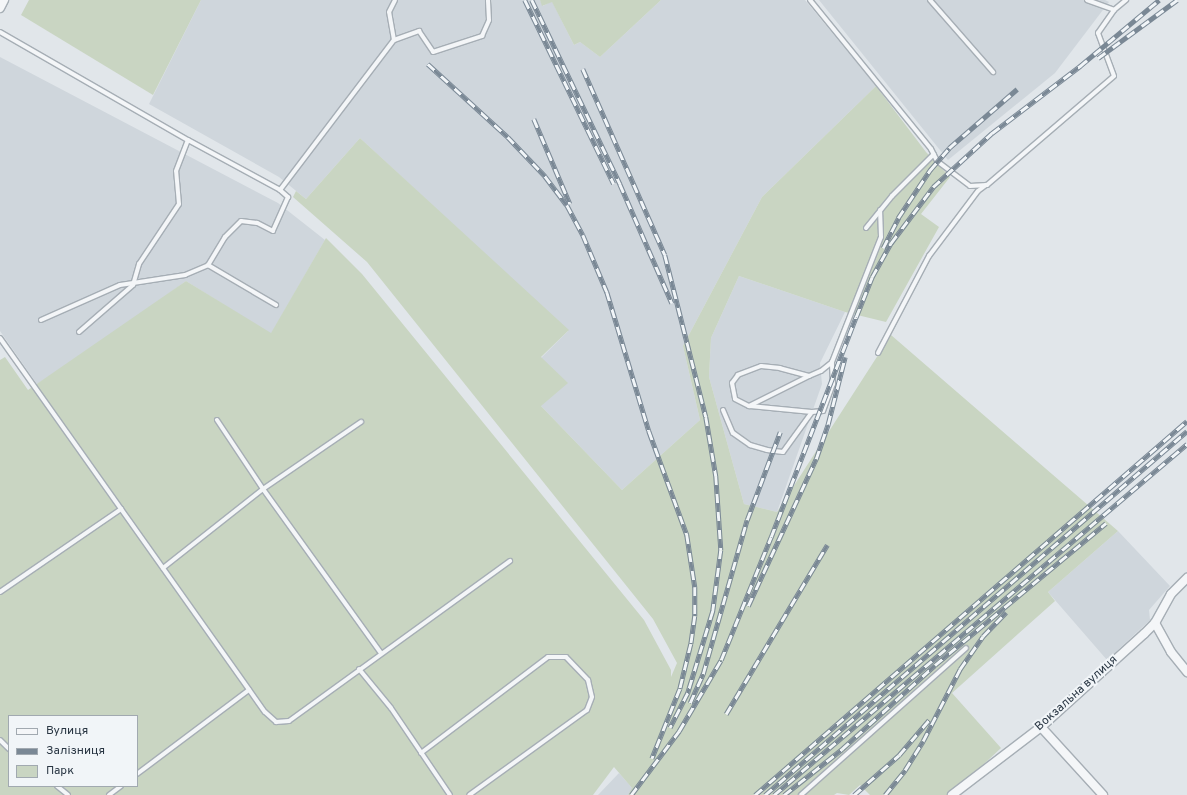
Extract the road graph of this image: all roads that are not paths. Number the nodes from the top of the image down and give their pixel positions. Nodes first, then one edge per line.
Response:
1 (4, 0) edge
2 (395, 0) edge
3 (488, 0) edge
4 (810, 0) edge
5 (930, 0) edge
6 (1086, 0) edge
7 (1126, 0) edge
8 (0, 8) edge
9 (1114, 10) junction
10 (0, 32) edge
11 (394, 40) junction
12 (993, 72) dead end
13 (188, 140) junction
14 (934, 154) junction
15 (987, 185) junction
16 (280, 190) junction
17 (880, 210) junction
18 (866, 228) dead end
19 (208, 264) junction
20 (133, 284) junction
21 (276, 305) dead end
22 (40, 320) dead end
23 (79, 332) dead end
24 (0, 338) edge
25 (878, 353) dead end
26 (832, 362) junction
27 (809, 376) junction
28 (749, 406) junction
29 (723, 410) dead end
30 (812, 412) junction
31 (217, 420) dead end
32 (361, 422) dead end
33 (263, 489) junction
34 (121, 508) junction
35 (510, 561) dead end
36 (163, 568) junction
37 (1187, 578) edge
38 (0, 592) edge
39 (1155, 623) junction
40 (966, 648) dead end
41 (381, 653) junction
42 (359, 669) junction
43 (1187, 672) edge
44 (249, 690) junction
45 (1041, 727) junction
46 (0, 740) edge
47 (8, 748) edge
48 (422, 753) junction
49 (138, 773) edge
50 (58, 787) edge
51 (120, 787) edge
52 (68, 795) edge
53 (109, 795) edge
54 (450, 795) edge
55 (469, 795) edge
56 (801, 795) edge
57 (952, 795) edge
58 (1103, 795) edge

1 - 8 street
2 - 11 lane
3 - 11 lane
4 - 14 lane
5 - 12 lane
6 - 9 lane
7 - 9 lane
9 - 15 lane
10 - 13 lane
11 - 16 lane
13 - 16 lane
13 - 20 lane
14 - 15 lane
14 - 17 lane
15 - 25 lane
16 - 19 lane
17 - 18 lane
17 - 26 lane
19 - 20 lane
19 - 21 lane
20 - 22 lane
20 - 23 lane
24 - 34 lane
26 - 27 lane
26 - 30 lane
27 - 28 lane
27 - 28 lane
28 - 30 lane
29 - 30 lane
31 - 33 lane
32 - 33 lane
33 - 36 lane
33 - 41 lane
34 - 36 lane
34 - 38 lane
35 - 41 lane
36 - 44 lane
37 - 39 street, Вокзальна вулиця
39 - 43 street
39 - 45 street, Вокзальна вулиця
40 - 56 lane
41 - 42 lane
42 - 44 lane
42 - 48 lane
44 - 49 lane
45 - 57 street, Вокзальна вулиця
45 - 58 street
46 - 47 lane
48 - 54 lane
48 - 55 lane
50 - 52 lane
51 - 53 lane

